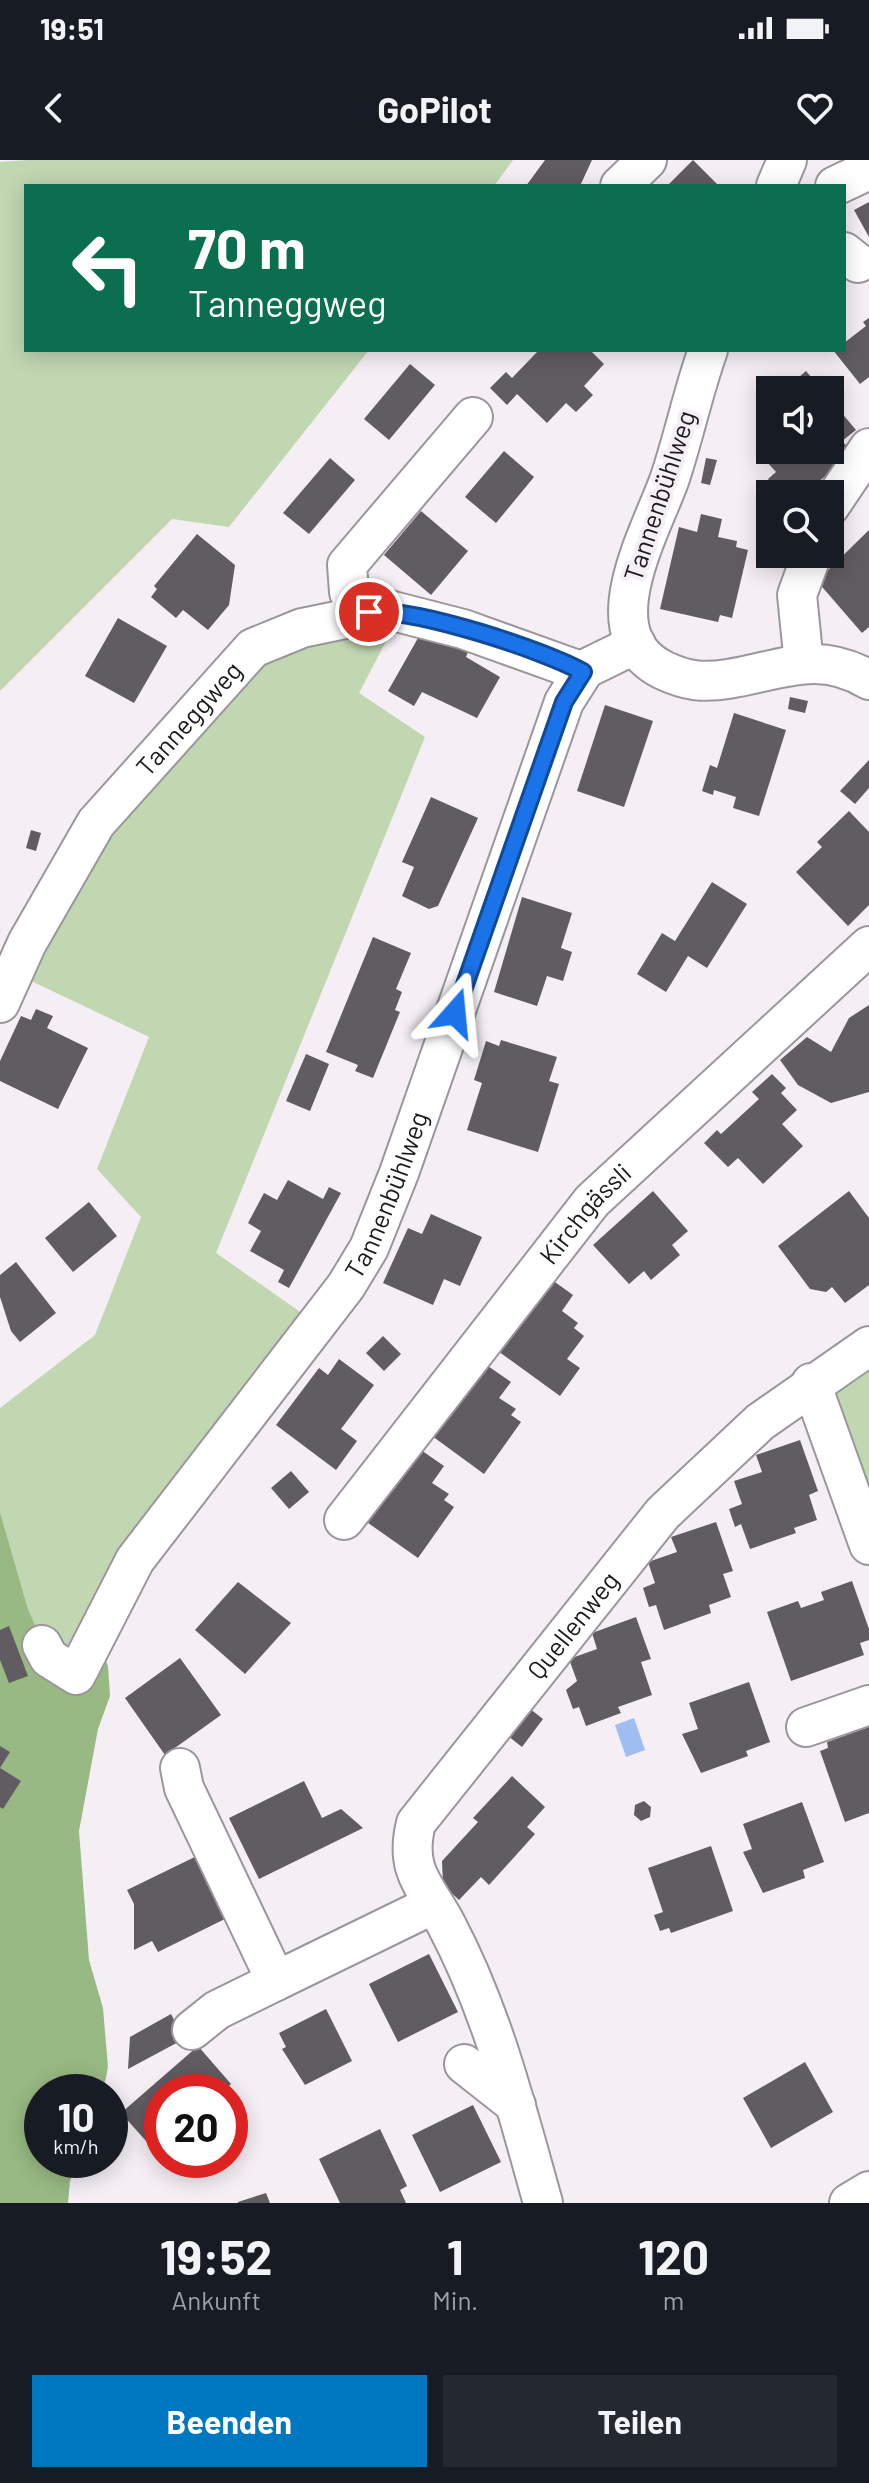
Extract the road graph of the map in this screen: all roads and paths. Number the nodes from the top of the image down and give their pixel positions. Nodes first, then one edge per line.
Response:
1 (647, 160) edge
2 (787, 160) edge
3 (869, 170) edge
4 (622, 184) edge
5 (777, 184) edge
6 (839, 184) edge
7 (707, 352) edge
8 (473, 417) dead end
9 (869, 448) edge
10 (844, 485) edge
11 (807, 568) edge
12 (389, 610) junction
13 (636, 644) junction
14 (804, 664) junction
15 (583, 672) junction
16 (869, 680) edge
17 (869, 946) edge
18 (0, 1003) edge
19 (869, 1346) edge
20 (811, 1383) junction
21 (344, 1520) dead end
22 (869, 1545) edge
23 (42, 1645) dead end
24 (869, 1705) edge
25 (806, 1727) dead end
26 (180, 1768) dead end
27 (434, 1904) junction
28 (276, 1981) junction
29 (192, 2030) dead end
30 (464, 2064) dead end
31 (516, 2105) junction
32 (869, 2191) edge
33 (543, 2203) edge
34 (849, 2203) edge

1 - 4 street
2 - 5 street
3 - 6 street
7 - 13 street, Tannenbühlweg
8 - 12 street
9 - 10 street
11 - 14 street
12 - 15 street, Tanneggweg
12 - 18 street, Tanneggweg
13 - 14 street
13 - 15 street, Tannenbühlweg
14 - 16 street
15 - 23 street, Tannenbühlweg
17 - 21 street, Kirchgässli
19 - 20 street, Quellenweg
20 - 22 street
20 - 27 street, Quellenweg
24 - 25 street
26 - 28 street
27 - 28 street
27 - 31 street, Quellenweg
28 - 29 street
30 - 31 street
31 - 33 street, Quellenweg
32 - 34 street

